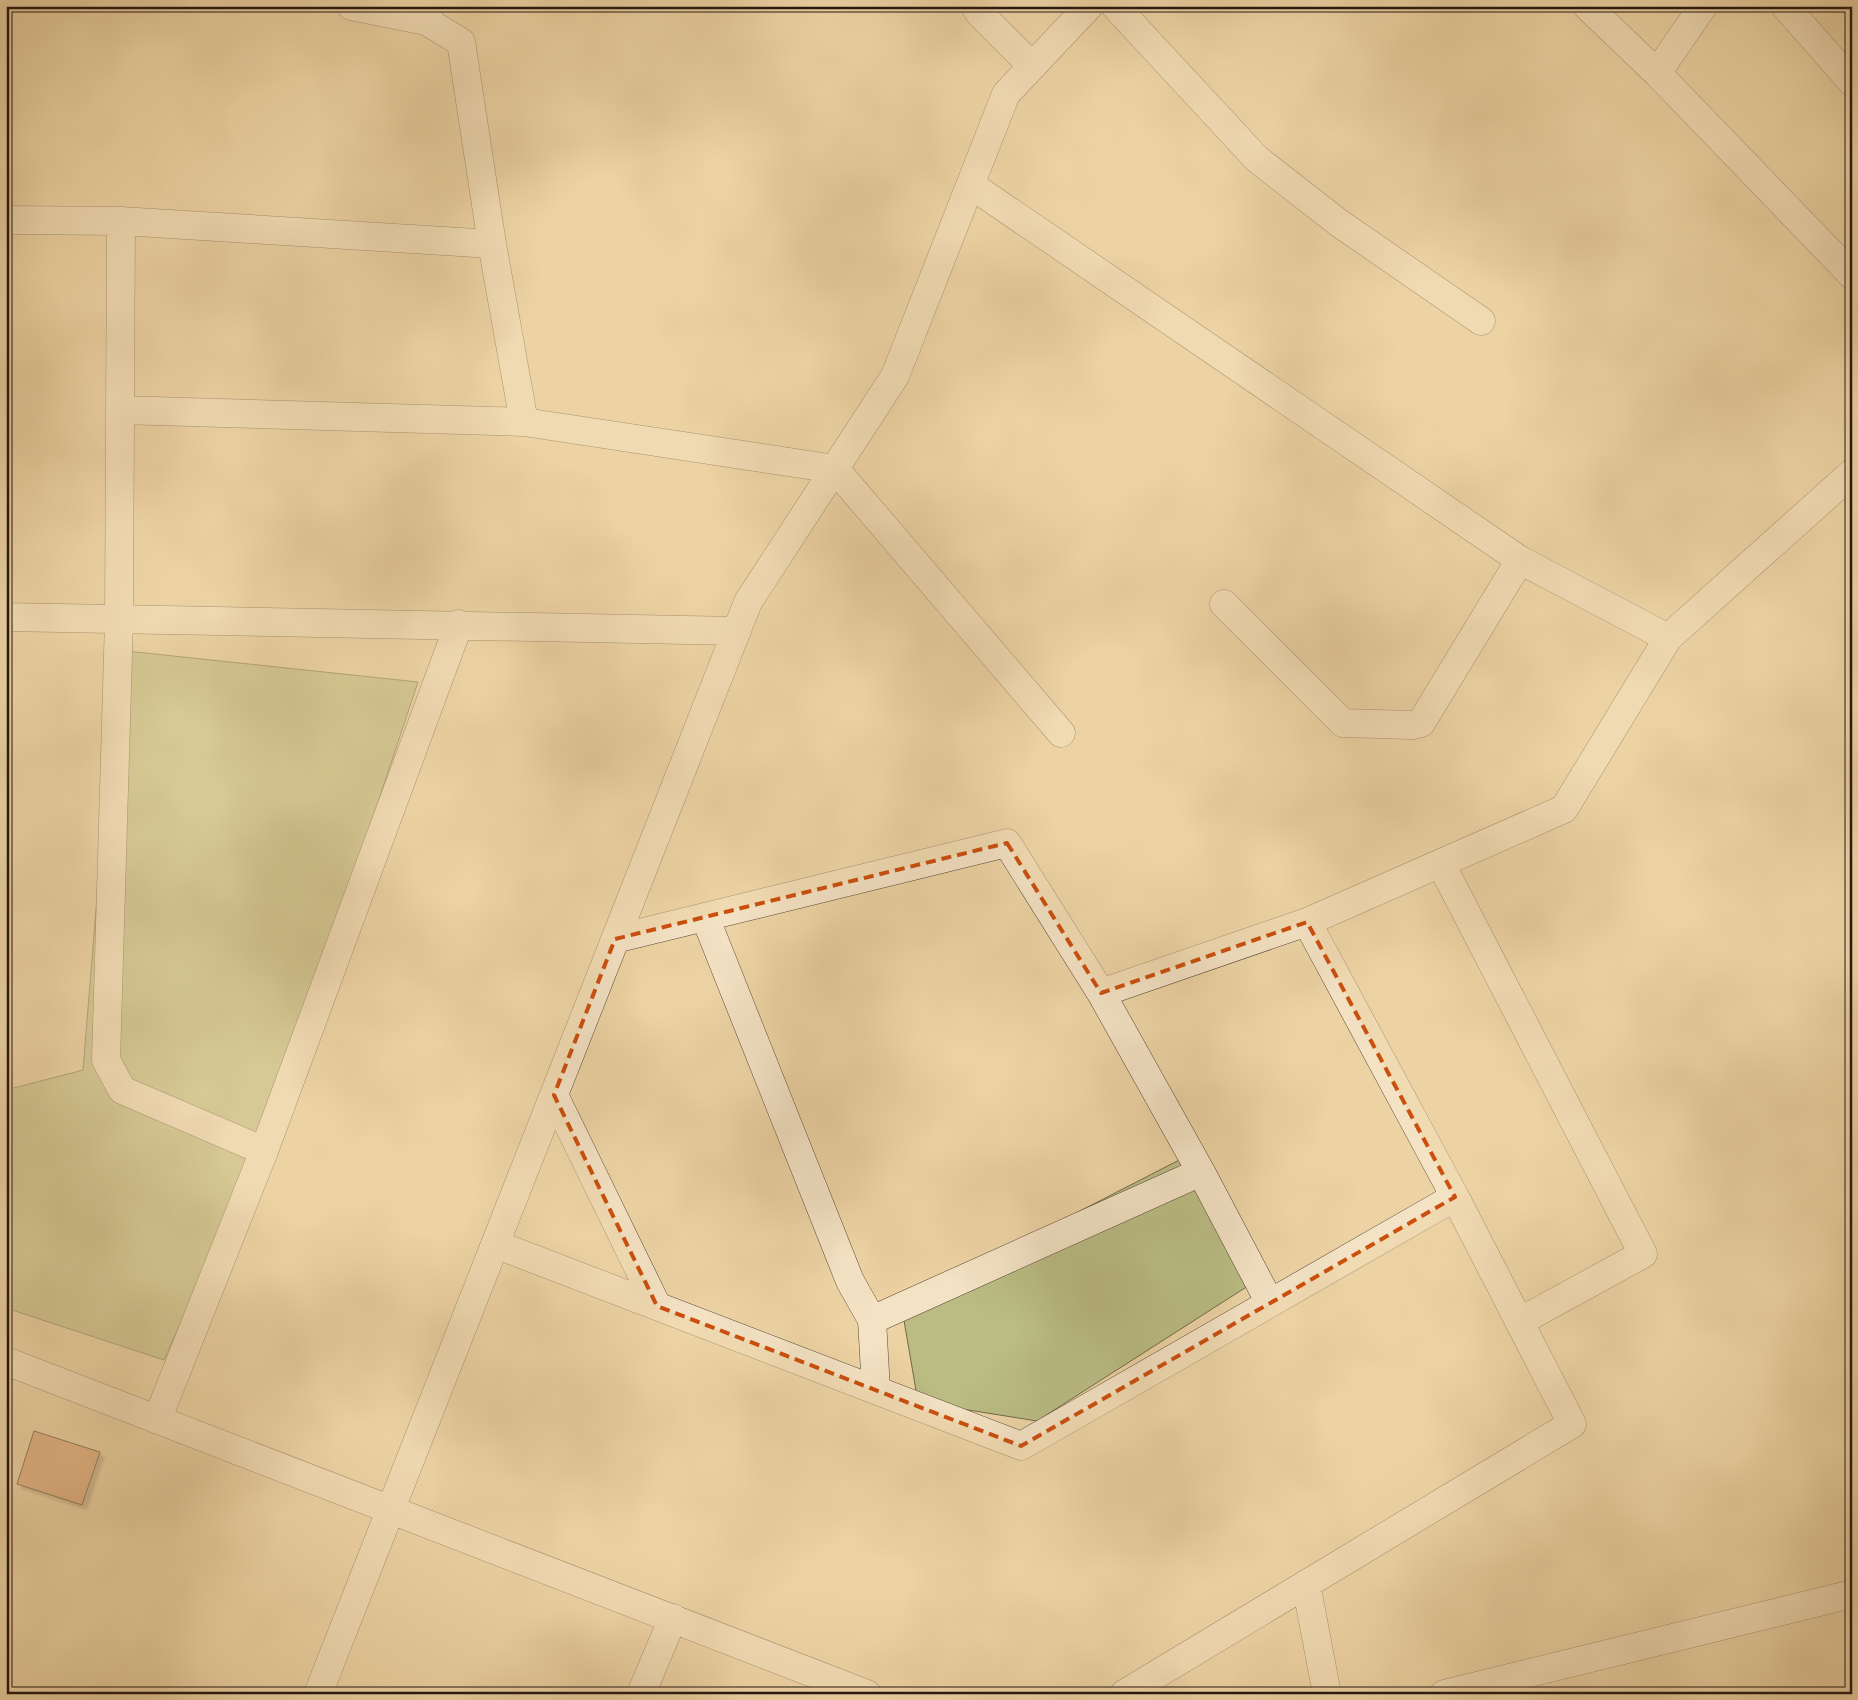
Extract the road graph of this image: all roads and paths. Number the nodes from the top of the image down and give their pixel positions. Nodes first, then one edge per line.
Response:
1 (351, 6) edge
2 (976, 6) edge
3 (1089, 6) edge
4 (1115, 6) edge
5 (1587, 6) edge
6 (1703, 6) edge
7 (1784, 6) edge
8 (428, 14) edge
9 (1032, 66) junction
10 (1657, 73) junction
11 (1852, 82) edge
12 (971, 184) junction
13 (6, 220) edge
14 (121, 221) junction
15 (492, 244) junction
16 (1852, 275) edge
17 (1480, 321) dead end
18 (120, 410) junction
19 (524, 422) junction
20 (835, 469) junction
21 (1852, 473) edge
22 (1520, 560) junction
23 (1224, 604) dead end
24 (6, 618) edge
25 (119, 620) junction
26 (459, 624) junction
27 (737, 631) junction
28 (1668, 638) junction
29 (1061, 733) dead end
30 (1441, 864) junction
31 (705, 917) junction
32 (1307, 922) junction
33 (616, 939) junction
34 (1101, 993) junction
35 (554, 1095) junction
36 (264, 1151) junction
37 (1201, 1172) junction
38 (1455, 1197) junction
39 (495, 1244) junction
40 (1270, 1302) junction
41 (656, 1306) junction
42 (872, 1320) junction
43 (1519, 1322) junction
44 (6, 1361) edge
45 (876, 1390) junction
46 (157, 1420) junction
47 (390, 1510) junction
48 (1306, 1584) junction
49 (1852, 1594) edge
50 (673, 1618) junction
51 (318, 1694) edge
52 (641, 1694) edge
53 (867, 1694) edge
54 (1124, 1694) edge
55 (1327, 1694) edge
56 (1444, 1694) edge

1 - 8 street
2 - 9 street
3 - 9 street
4 - 17 street
5 - 10 street
6 - 10 street
7 - 11 street
8 - 15 street
9 - 12 street
10 - 16 street
12 - 20 street
12 - 22 street
13 - 14 street
14 - 15 street
14 - 18 street
15 - 19 street
18 - 19 street
18 - 25 street
19 - 20 street
20 - 27 street
20 - 29 street
21 - 28 street
22 - 23 street
22 - 28 street
24 - 25 street
25 - 26 street
25 - 36 street
26 - 27 street
26 - 36 street
27 - 33 street
28 - 30 street
30 - 32 street
30 - 43 street
31 - 33 street
31 - 34 street
31 - 42 street
32 - 34 street
32 - 38 street
33 - 35 street
34 - 37 street
35 - 39 street
35 - 41 street
36 - 46 street
37 - 40 street
37 - 42 street
38 - 40 street
38 - 43 street
39 - 41 street
39 - 47 street
40 - 45 street
41 - 45 street
42 - 45 street
43 - 48 street
44 - 46 street
46 - 47 street
47 - 50 street
47 - 51 street
48 - 54 street
48 - 55 street
49 - 56 street
50 - 52 street
50 - 53 street

